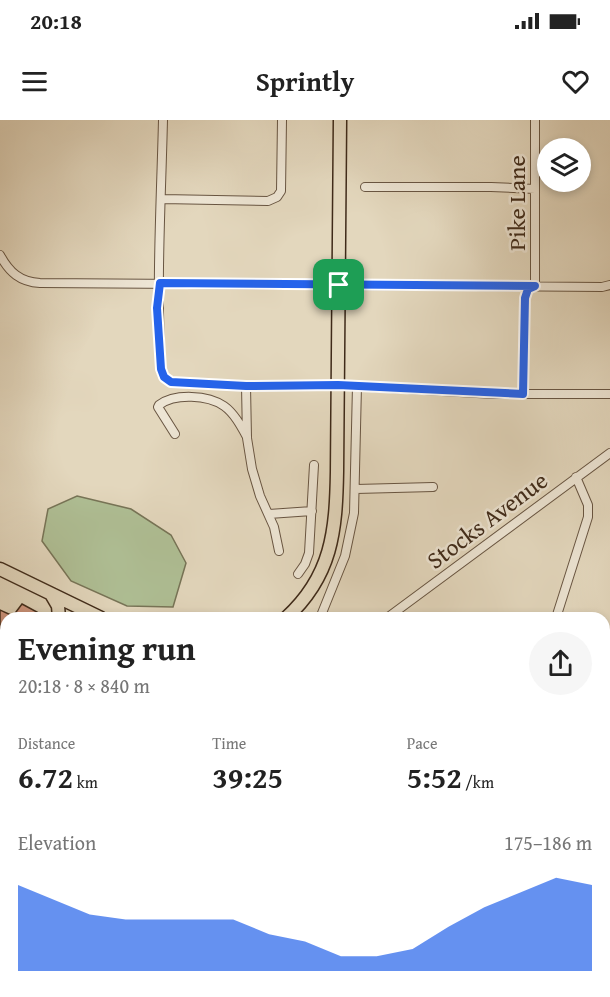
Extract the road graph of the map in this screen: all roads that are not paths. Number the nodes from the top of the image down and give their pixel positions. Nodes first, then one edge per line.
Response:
1 (163, 120) edge
2 (282, 120) edge
3 (340, 120) edge
4 (535, 120) edge
5 (365, 187) dead end
6 (535, 189) junction
7 (162, 199) junction
8 (0, 255) edge
9 (160, 283) junction
10 (339, 285) junction
11 (610, 285) edge
12 (535, 286) junction
13 (338, 385) junction
14 (246, 386) junction
15 (357, 386) junction
16 (523, 394) junction
17 (610, 394) edge
18 (175, 434) dead end
19 (248, 438) junction
20 (610, 453) edge
21 (314, 465) dead end
22 (576, 477) junction
23 (432, 487) dead end
24 (356, 489) junction
25 (312, 511) junction
26 (269, 514) junction
27 (279, 551) dead end
28 (0, 569) edge
29 (298, 574) dead end
30 (51, 594) junction
31 (69, 602) junction
32 (59, 612) edge
33 (63, 612) edge
34 (89, 612) edge
35 (292, 612) edge
36 (322, 612) edge
37 (395, 612) edge
38 (558, 612) edge

1 - 7 street
2 - 7 street
3 - 10 main road
4 - 6 street, Pike Lane
5 - 6 street
6 - 12 street, Pike Lane
7 - 9 street
8 - 9 street
9 - 10 street
9 - 14 street
10 - 12 street
10 - 13 main road
11 - 12 street
12 - 16 street
13 - 14 street
13 - 15 street
13 - 35 main road
14 - 19 street
15 - 16 street
15 - 24 street
16 - 17 street
18 - 19 street
19 - 26 street
20 - 22 street, Stocks Avenue
21 - 25 street
22 - 37 street, Stocks Avenue
22 - 38 street
23 - 24 street
24 - 36 street
25 - 26 street
25 - 29 street
26 - 27 street
28 - 30 main road
30 - 31 main road
30 - 32 main road
31 - 33 street
31 - 34 main road

